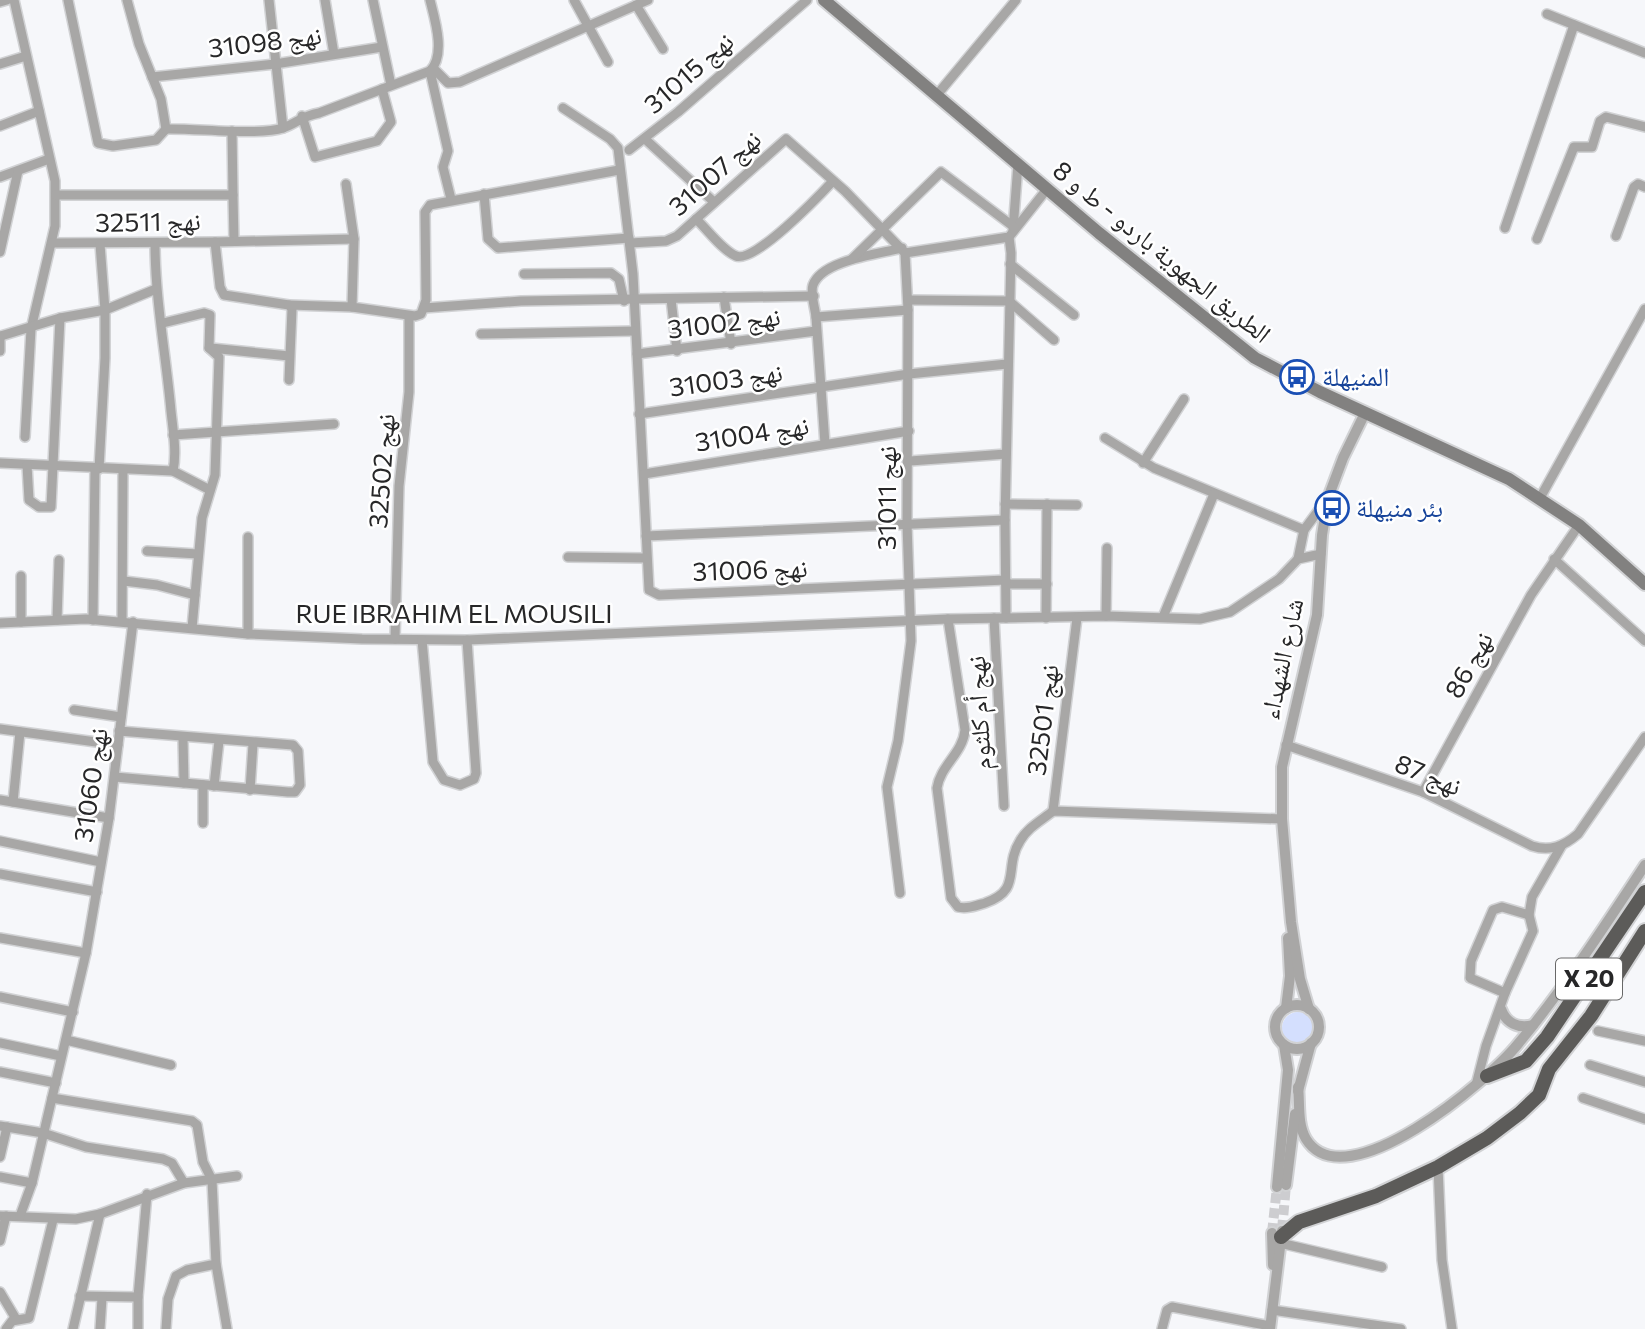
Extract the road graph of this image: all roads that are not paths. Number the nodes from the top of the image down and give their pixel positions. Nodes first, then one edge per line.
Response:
1 (7, 0) edge
2 (15, 0) edge
3 (68, 0) edge
4 (127, 0) edge
5 (269, 0) edge
6 (325, 0) edge
7 (373, 0) edge
8 (574, 0) edge
9 (648, 0) edge
10 (807, 0) edge
11 (824, 0) edge
12 (1016, 0) edge
13 (433, 1) edge
14 (0, 2) edge
15 (636, 5) junction
16 (1547, 14) dead end
17 (1574, 25) junction
18 (586, 26) junction
19 (382, 47) junction
20 (663, 49) dead end
21 (1645, 53) edge
22 (334, 54) junction
23 (26, 56) junction
24 (4, 62) edge
25 (608, 62) dead end
26 (275, 64) junction
27 (431, 70) junction
28 (152, 76) junction
29 (387, 87) junction
30 (936, 96) junction
31 (563, 108) dead end
32 (39, 111) junction
33 (302, 116) junction
34 (0, 126) edge
35 (1645, 127) edge
36 (283, 128) junction
37 (166, 129) junction
38 (232, 131) junction
39 (645, 139) junction
40 (629, 150) dead end
41 (49, 159) junction
42 (1018, 164) junction
43 (619, 170) junction
44 (18, 171) junction
45 (0, 177) edge
46 (833, 181) junction
47 (346, 184) dead end
48 (1645, 187) edge
49 (1047, 189) junction
50 (484, 194) junction
51 (56, 195) junction
52 (233, 195) junction
53 (451, 199) junction
54 (715, 202) junction
55 (696, 219) junction
56 (882, 228) junction
57 (1505, 228) dead end
58 (1011, 233) junction
59 (1616, 236) dead end
60 (354, 239) junction
61 (1537, 239) dead end
62 (1, 240) edge
63 (629, 240) junction
64 (234, 241) junction
65 (215, 242) junction
66 (52, 243) junction
67 (155, 243) junction
68 (100, 244) junction
69 (903, 251) junction
70 (0, 252) edge
71 (852, 259) junction
72 (1010, 264) junction
73 (524, 274) dead end
74 (156, 289) junction
75 (814, 296) junction
76 (724, 297) junction
77 (671, 299) junction
78 (629, 301) junction
79 (1009, 301) junction
80 (289, 305) junction
81 (908, 305) junction
82 (352, 307) junction
83 (424, 308) junction
84 (1645, 309) edge
85 (104, 310) junction
86 (1074, 314) dead end
87 (409, 316) junction
88 (816, 317) junction
89 (60, 318) junction
90 (163, 323) junction
91 (31, 329) junction
92 (634, 331) junction
93 (816, 331) junction
94 (481, 334) dead end
95 (1, 336) edge
96 (1054, 340) dead end
97 (731, 344) junction
98 (209, 348) junction
99 (0, 351) edge
100 (677, 351) junction
101 (637, 354) junction
102 (289, 356) junction
103 (1007, 364) junction
104 (909, 374) junction
105 (289, 380) dead end
106 (820, 388) junction
107 (1184, 399) dead end
108 (1365, 412) junction
109 (639, 414) junction
110 (334, 424) dead end
111 (909, 431) junction
112 (216, 433) junction
113 (173, 435) junction
114 (25, 438) dead end
115 (1105, 438) dead end
116 (825, 444) junction
117 (1006, 454) junction
118 (910, 461) junction
119 (0, 463) edge
120 (1143, 463) junction
121 (27, 466) junction
122 (53, 466) junction
123 (97, 468) junction
124 (122, 470) junction
125 (173, 471) junction
126 (644, 474) junction
127 (210, 491) junction
128 (1214, 494) junction
129 (1328, 498) junction
130 (1540, 498) junction
131 (1005, 504) junction
132 (1047, 504) junction
133 (1077, 505) dead end
134 (1005, 520) junction
135 (907, 524) junction
136 (1578, 525) junction
137 (1304, 530) junction
138 (646, 536) junction
139 (248, 537) dead end
140 (1107, 548) dead end
141 (147, 551) dead end
142 (198, 554) junction
143 (1321, 554) junction
144 (568, 556) dead end
145 (645, 558) junction
146 (1298, 559) junction
147 (1554, 559) junction
148 (59, 560) dead end
149 (21, 576) dead end
150 (124, 581) junction
151 (1006, 582) junction
152 (909, 583) junction
153 (1047, 584) junction
154 (1644, 584) edge
155 (195, 595) junction
156 (1106, 616) junction
157 (1163, 617) junction
158 (994, 618) junction
159 (1006, 618) junction
160 (1046, 618) junction
161 (1077, 618) junction
162 (948, 619) junction
163 (57, 620) junction
164 (93, 620) junction
165 (122, 621) junction
166 (909, 621) junction
167 (21, 622) junction
168 (133, 622) junction
169 (0, 623) edge
170 (192, 628) junction
171 (248, 634) junction
172 (395, 639) junction
173 (422, 640) junction
174 (467, 640) junction
175 (1645, 641) edge
176 (74, 710) dead end
177 (121, 717) junction
178 (0, 729) edge
179 (120, 731) junction
180 (20, 732) junction
181 (1645, 737) edge
182 (183, 738) junction
183 (219, 741) junction
184 (253, 744) junction
185 (118, 745) junction
186 (1286, 745) junction
187 (114, 777) junction
188 (184, 783) junction
189 (203, 785) junction
190 (214, 786) junction
191 (250, 790) junction
192 (1423, 792) junction
193 (0, 800) edge
194 (13, 802) junction
195 (1004, 806) dead end
196 (1053, 811) junction
197 (109, 818) junction
198 (1282, 819) junction
199 (203, 823) dead end
200 (0, 841) edge
201 (1562, 845) junction
202 (101, 862) junction
203 (1645, 865) edge
204 (0, 874) edge
205 (97, 892) junction
206 (1645, 892) edge
207 (901, 893) dead end
208 (1529, 915) junction
209 (1291, 922) junction
210 (1645, 931) edge
211 (0, 938) edge
212 (86, 953) junction
213 (1505, 993) junction
214 (0, 997) edge
215 (1286, 1008) junction
216 (1309, 1009) junction
217 (1501, 1009) junction
218 (73, 1012) junction
219 (1533, 1025) junction
220 (1598, 1031) dead end
221 (66, 1040) junction
222 (1645, 1041) edge
223 (0, 1043) edge
224 (1311, 1043) junction
225 (1284, 1045) junction
226 (61, 1056) junction
227 (172, 1065) dead end
228 (1590, 1065) dead end
229 (0, 1072) edge
230 (1487, 1076) junction
231 (1645, 1082) edge
232 (56, 1083) junction
233 (1476, 1086) junction
234 (1298, 1087) junction
235 (52, 1098) junction
236 (1583, 1098) dead end
237 (1645, 1119) edge
238 (3, 1126) edge
239 (43, 1133) junction
240 (0, 1157) edge
241 (1438, 1167) junction
242 (237, 1176) dead end
243 (0, 1177) edge
244 (212, 1180) junction
245 (32, 1182) junction
246 (184, 1183) junction
247 (148, 1194) junction
248 (100, 1213) junction
249 (3, 1216) edge
250 (20, 1216) junction
251 (53, 1220) junction
252 (1279, 1236) junction
253 (0, 1241) edge
254 (216, 1264) junction
255 (1382, 1267) dead end
256 (0, 1292) edge
257 (80, 1296) junction
258 (102, 1297) junction
259 (138, 1297) junction
260 (1272, 1310) junction
261 (16, 1319) junction
262 (1270, 1327) edge
263 (5, 1329) edge
264 (73, 1329) edge
265 (100, 1329) edge
266 (138, 1329) edge
267 (166, 1329) edge
268 (227, 1329) edge
269 (1162, 1329) edge
270 (1401, 1329) edge
271 (1452, 1329) edge

1 - 14 street
2 - 23 street
3 - 37 street
4 - 28 street
5 - 26 street
6 - 22 street
7 - 19 street
8 - 18 street
9 - 15 street
10 - 39 street, نهج 31015
11 - 30 main road, الطريق الجهوية باردو - ط و 8
12 - 30 street
13 - 27 street
15 - 18 street
15 - 20 street
16 - 17 street
17 - 21 street
17 - 57 street
18 - 25 street
18 - 27 street
19 - 22 street, نهج 31098
19 - 29 street
22 - 26 street, نهج 31098
23 - 24 street
23 - 32 street
26 - 28 street, نهج 31098
26 - 36 street
27 - 29 street
27 - 53 street
28 - 37 street
29 - 33 street
29 - 33 street
30 - 42 main road, الطريق الجهوية باردو - ط و 8
31 - 43 street, نهج 31007
32 - 34 street
32 - 41 street
33 - 36 street
35 - 61 street
36 - 38 street
37 - 38 street
38 - 52 street
39 - 40 street, نهج 31015
39 - 54 street
41 - 44 street
41 - 51 street
42 - 49 main road, الطريق الجهوية باردو - ط و 8
42 - 58 street
43 - 50 street
43 - 63 street, نهج 31007
44 - 45 street
44 - 62 street
46 - 54 street, نهج 31007
46 - 55 street
46 - 56 street
47 - 60 street
48 - 59 street
49 - 58 street
49 - 108 main road, الطريق الجهوية باردو - ط و 8
50 - 53 street
50 - 63 street
51 - 52 street
51 - 66 street
52 - 64 street
53 - 83 street
54 - 55 street, نهج 31007
55 - 63 street, نهج 31007
56 - 58 street
56 - 69 street
56 - 71 street
58 - 69 street
58 - 72 street
60 - 64 street
60 - 82 street
62 - 70 street
63 - 78 street, نهج 31007
64 - 65 street
65 - 67 street, نهج 32511
65 - 80 street, نهج 32511
66 - 68 street, نهج 32511
66 - 91 street
67 - 68 street, نهج 32511
67 - 74 street
68 - 85 street
69 - 71 street
69 - 81 street, نهج 31011
71 - 75 street
72 - 79 street
72 - 86 street
73 - 78 street
74 - 85 street
74 - 90 street
75 - 76 street
75 - 88 street
76 - 77 street
76 - 97 street
77 - 78 street
77 - 100 street
78 - 83 street
78 - 92 street, نهج 31007
79 - 81 street
79 - 96 street
79 - 103 street
80 - 82 street
80 - 102 street
81 - 88 street
81 - 104 street, نهج 31011
82 - 87 street
83 - 87 street
84 - 130 street
85 - 89 street
85 - 123 street
87 - 172 street, نهج 32502
88 - 93 street
89 - 91 street
89 - 122 street
90 - 98 street
90 - 113 street
91 - 95 street
91 - 114 street
92 - 94 street
92 - 101 street, نهج 31007
93 - 97 street, نهج 31002
93 - 106 street
95 - 99 street
97 - 100 street, نهج 31002
98 - 102 street
98 - 112 street
100 - 101 street, نهج 31002
101 - 109 street, نهج 31007
102 - 105 street
103 - 104 street, نهج 31003
103 - 117 street
104 - 106 street, نهج 31003
104 - 111 street, نهج 31011
106 - 109 street, نهج 31003
106 - 116 street
107 - 120 street
108 - 129 street, شارع الشهداء
108 - 130 main road, الطريق الجهوية باردو - ط و 8
109 - 126 street, نهج 31007
110 - 112 street
111 - 116 street, نهج 31004
111 - 118 street, نهج 31011
112 - 113 street
112 - 127 street
113 - 125 street
115 - 120 street
116 - 126 street, نهج 31004
117 - 118 street
117 - 131 street
118 - 135 street, نهج 31011
119 - 121 street
120 - 128 street
121 - 122 street
121 - 122 street
122 - 123 street
123 - 124 street
123 - 164 street
124 - 125 street
124 - 150 street
125 - 127 street
126 - 138 street, نهج 31006
127 - 142 street
128 - 137 street
128 - 157 street
129 - 137 street
129 - 143 street, شارع الشهداء
130 - 136 main road, الطريق الجهوية باردو - ط و 8
131 - 132 street
131 - 134 street
132 - 133 street
132 - 153 street
134 - 135 street
134 - 151 street
135 - 138 street
135 - 152 street, نهج 31011
136 - 147 street, نهج 86
136 - 154 main road, الطريق الجهوية باردو - ط و 8
137 - 146 street
138 - 145 street, نهج 31006
139 - 171 street
140 - 156 street
141 - 142 street
142 - 155 street
143 - 146 street
143 - 186 street, شارع الشهداء
144 - 145 street
145 - 152 street, نهج 31006
146 - 157 street, RUE IBRAHIM EL MOUSILI
147 - 175 street
147 - 192 street, نهج 86
148 - 163 street
149 - 167 street
150 - 155 street
150 - 165 street
151 - 152 street
151 - 153 street
151 - 159 street
152 - 166 street, نهج 31011
153 - 160 street
155 - 170 street
156 - 157 street, RUE IBRAHIM EL MOUSILI
156 - 161 street, RUE IBRAHIM EL MOUSILI
158 - 159 street, RUE IBRAHIM EL MOUSILI
158 - 162 street, RUE IBRAHIM EL MOUSILI
158 - 195 street, نهج أم كلثوم
159 - 160 street, RUE IBRAHIM EL MOUSILI
160 - 161 street, RUE IBRAHIM EL MOUSILI
161 - 196 street, نهج 32501
162 - 166 street, RUE IBRAHIM EL MOUSILI
162 - 196 street
163 - 164 street, RUE IBRAHIM EL MOUSILI
163 - 167 street, RUE IBRAHIM EL MOUSILI
164 - 165 street, RUE IBRAHIM EL MOUSILI
165 - 168 street, RUE IBRAHIM EL MOUSILI
166 - 174 street, RUE IBRAHIM EL MOUSILI
166 - 207 street, نهج 31011
167 - 169 street, RUE IBRAHIM EL MOUSILI
168 - 170 street, RUE IBRAHIM EL MOUSILI
168 - 177 street, نهج 31060
170 - 171 street, RUE IBRAHIM EL MOUSILI
171 - 172 street, RUE IBRAHIM EL MOUSILI
172 - 173 street, RUE IBRAHIM EL MOUSILI
173 - 174 street, RUE IBRAHIM EL MOUSILI
173 - 174 street
176 - 177 street
177 - 179 street, نهج 31060
178 - 180 street
179 - 182 street
179 - 185 street, نهج 31060
180 - 185 street
180 - 194 street
181 - 201 street
182 - 183 street
182 - 188 street
183 - 184 street
183 - 190 street
184 - 191 street
184 - 191 street
185 - 187 street, نهج 31060
186 - 192 street, نهج 87
186 - 198 street, شارع الشهداء
187 - 188 street
187 - 197 street, نهج 31060
188 - 189 street
189 - 190 street
189 - 199 street
190 - 191 street
192 - 201 street, نهج 87
193 - 194 street
194 - 197 street
196 - 198 street
197 - 202 street, نهج 31060
198 - 209 street, شارع الشهداء
200 - 202 street
201 - 208 street
202 - 205 street, نهج 31060
203 - 219 street, X 20
204 - 205 street
205 - 212 street, نهج 31060
206 - 230 highway, X 20
208 - 213 street
208 - 213 street
209 - 215 street
209 - 216 street
210 - 241 highway, X 20
211 - 212 street
212 - 218 street, نهج 31060
213 - 217 street
214 - 218 street
215 - 216 street
215 - 225 street
216 - 224 street
217 - 219 street
217 - 233 street
218 - 221 street
219 - 230 street, X 20
220 - 222 street
221 - 226 street
221 - 227 street
223 - 226 street
224 - 225 street
224 - 234 street
225 - 234 street
226 - 232 street
228 - 231 street
229 - 232 street
230 - 233 street, X 20
232 - 235 street
233 - 234 street, X 20
235 - 239 street
235 - 244 street
236 - 237 street
238 - 239 street
238 - 240 street
239 - 245 street
239 - 246 street
241 - 252 highway
241 - 271 street
242 - 244 street
243 - 245 street
244 - 246 street
244 - 254 street
245 - 250 street
246 - 247 street
247 - 248 street
247 - 259 street
248 - 251 street
248 - 257 street
249 - 250 street
249 - 253 street
250 - 251 street
251 - 261 street
252 - 255 street
252 - 260 street
254 - 267 street
254 - 268 street
256 - 261 street
257 - 258 street
257 - 264 street
258 - 259 street
258 - 265 street
259 - 266 street
260 - 262 street
260 - 270 street
261 - 263 street
262 - 269 street

